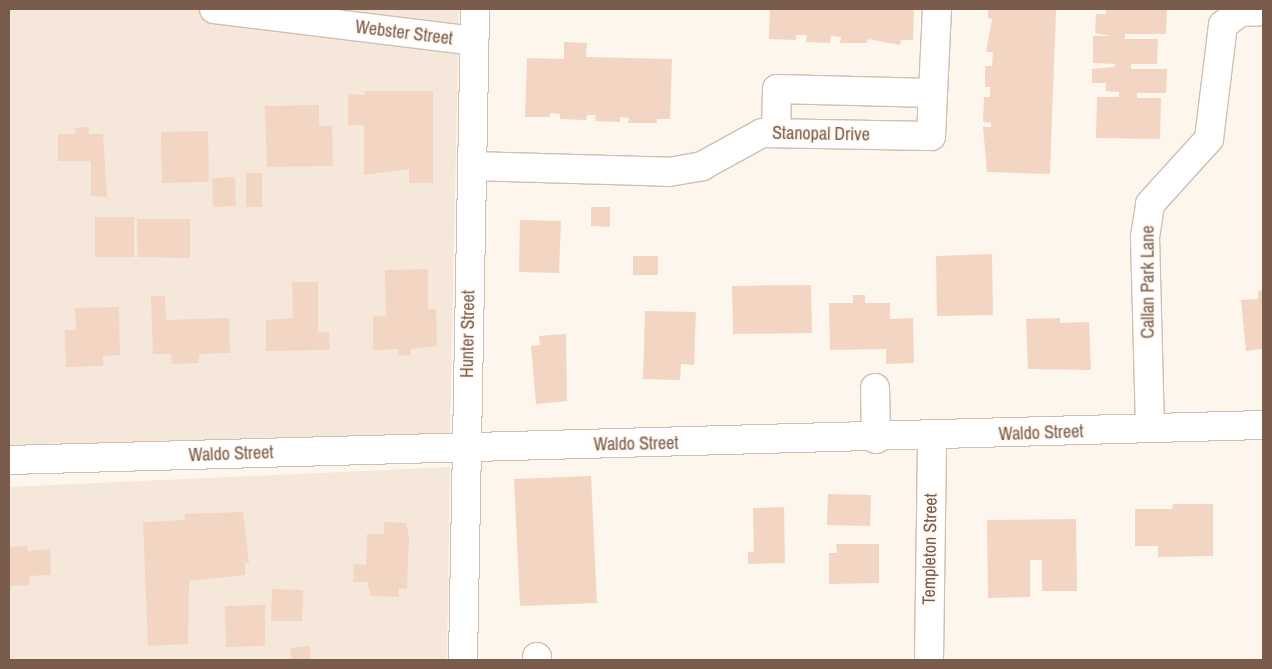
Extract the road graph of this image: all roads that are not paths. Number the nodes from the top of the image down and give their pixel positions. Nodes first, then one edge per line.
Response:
1 (214, 9) edge
2 (475, 9) edge
3 (936, 9) edge
4 (1263, 11) edge
5 (474, 41) junction
6 (932, 94) junction
7 (776, 133) junction
8 (472, 166) junction
9 (876, 388) dead end
10 (1263, 425) edge
11 (1150, 428) junction
12 (932, 437) junction
13 (876, 439) junction
14 (466, 448) junction
15 (9, 460) edge
16 (463, 660) edge
17 (929, 660) edge

1 - 5 street, Webster Street
2 - 5 street, Hunter Street
3 - 6 street, Stanopal Drive
4 - 11 street, Callan Park Lane
5 - 8 street, Hunter Street
6 - 7 street, Stanopal Drive
6 - 7 street
7 - 8 street, Stanopal Drive
8 - 14 street, Hunter Street
9 - 13 street
10 - 11 street, Waldo Street
11 - 12 street, Waldo Street
12 - 13 street, Waldo Street
12 - 17 street, Templeton Street
13 - 14 street, Waldo Street
14 - 15 street, Waldo Street
14 - 16 street, Hunter Street

